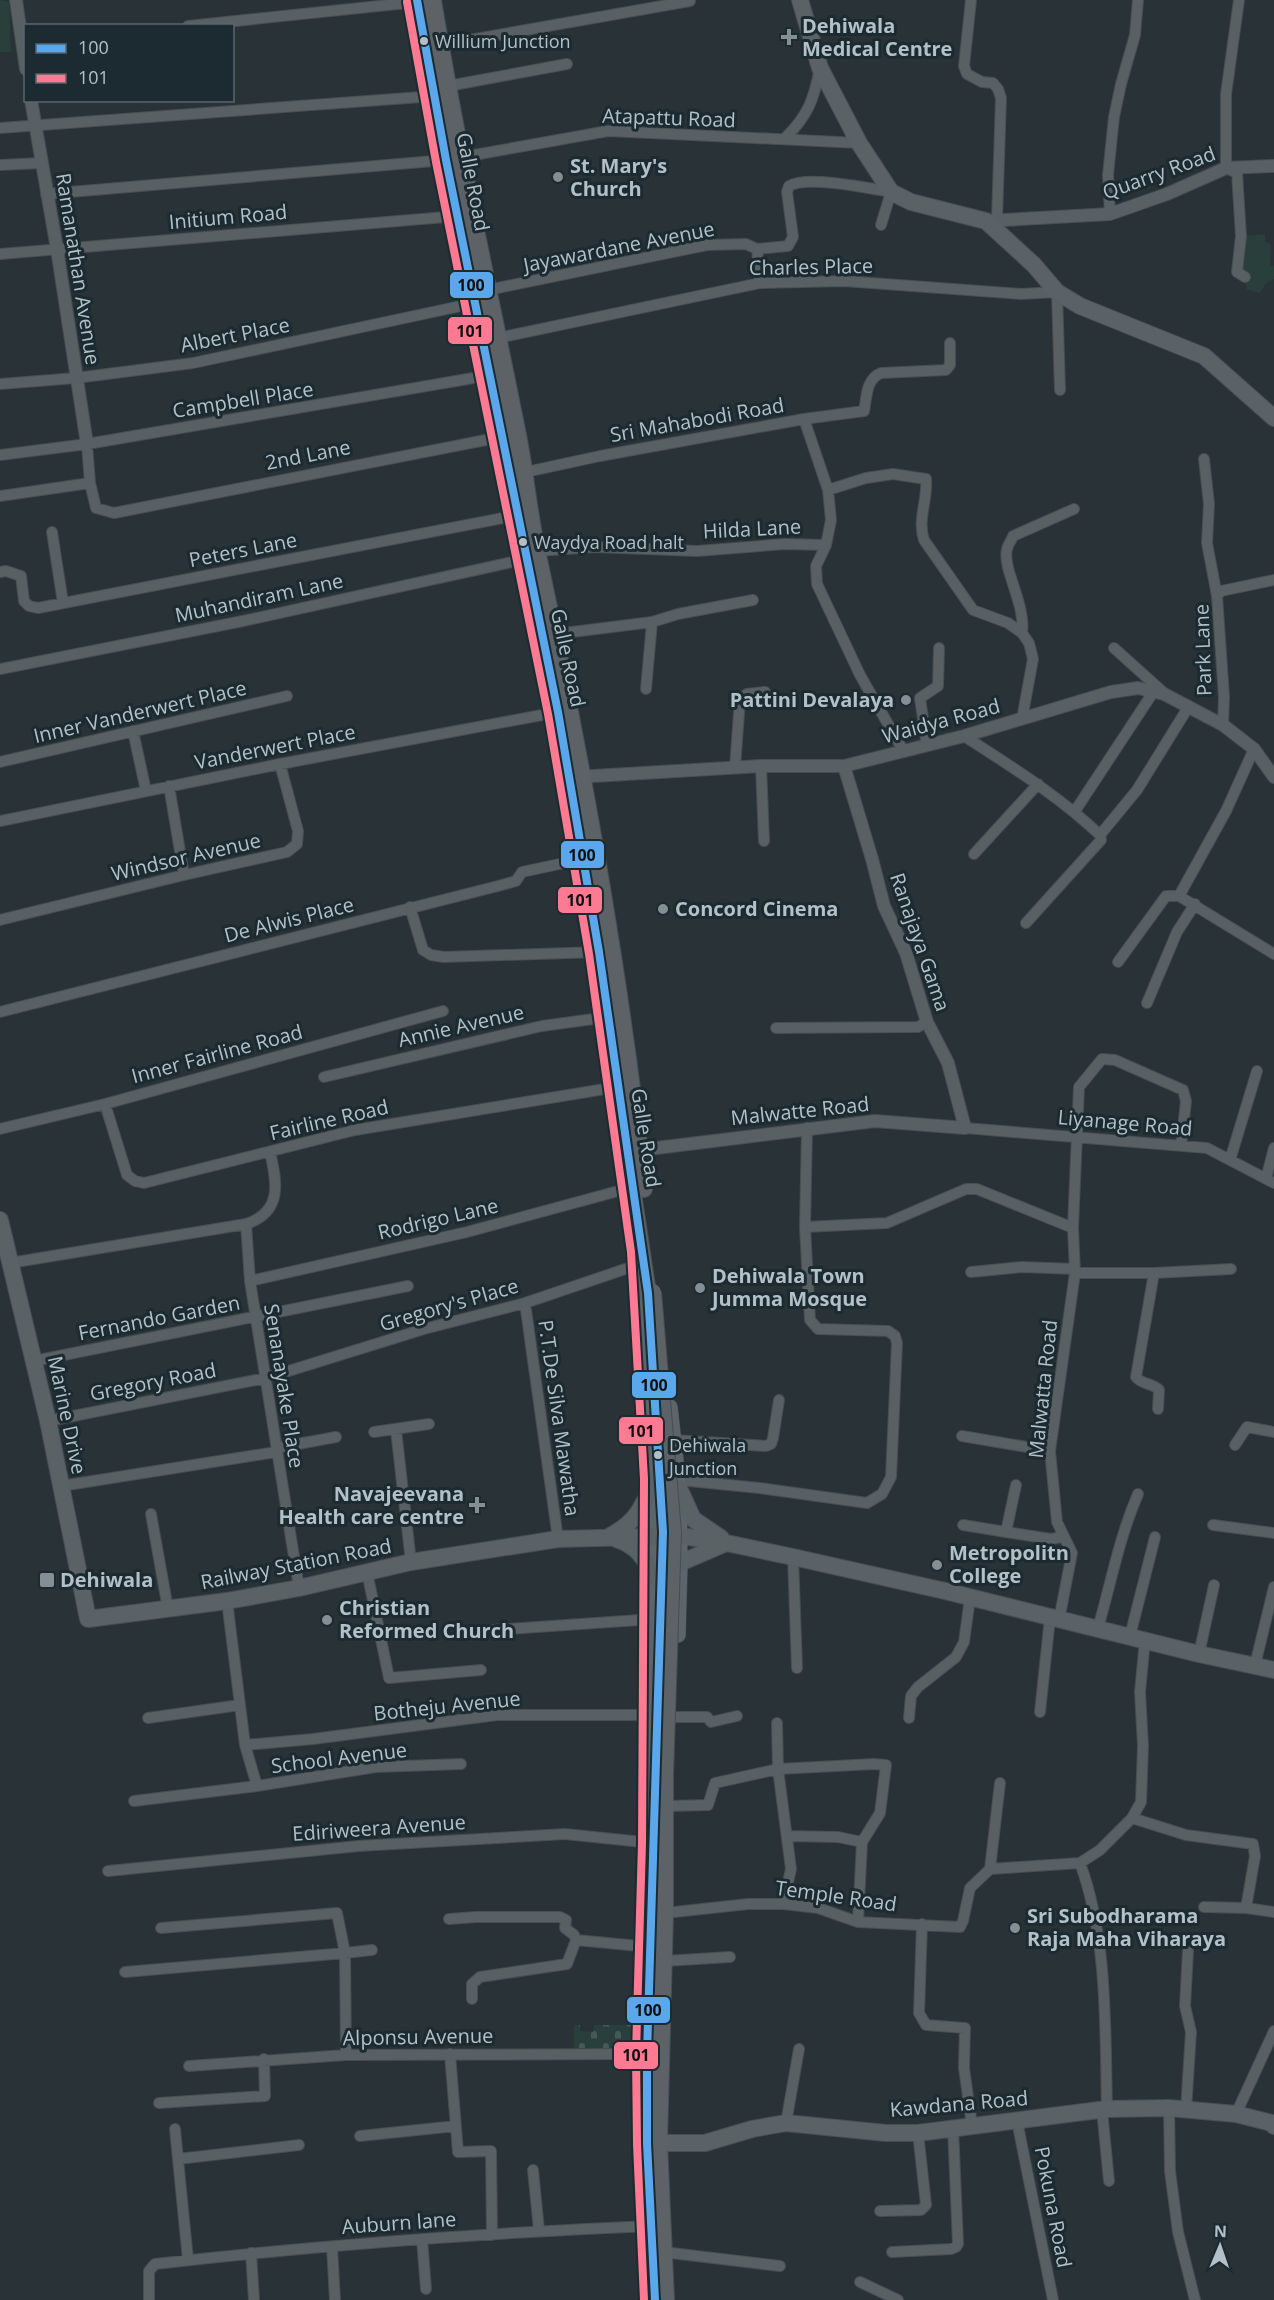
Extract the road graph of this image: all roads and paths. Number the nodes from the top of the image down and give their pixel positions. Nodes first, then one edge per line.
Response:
1 (16, 0) edge
2 (800, 0) edge
3 (971, 0) edge
4 (1138, 0) edge
5 (1239, 0) edge
6 (422, 1) edge
7 (690, 1) edge
8 (207, 24) edge
9 (23, 43) edge
10 (441, 45) junction
11 (567, 64) dead end
12 (820, 68) junction
13 (442, 91) junction
14 (31, 102) edge
15 (34, 125) junction
16 (0, 128) edge
17 (785, 138) junction
18 (859, 143) junction
19 (454, 158) junction
20 (41, 163) junction
21 (0, 165) edge
22 (1274, 166) edge
23 (1226, 168) junction
24 (891, 192) junction
25 (46, 194) junction
26 (1110, 214) junction
27 (458, 216) junction
28 (992, 220) junction
29 (881, 225) dead end
30 (57, 249) junction
31 (757, 249) junction
32 (0, 254) edge
33 (1245, 277) dead end
34 (760, 283) junction
35 (488, 290) junction
36 (1058, 292) junction
37 (475, 303) junction
38 (498, 338) junction
39 (950, 343) dead end
40 (491, 375) junction
41 (76, 378) junction
42 (0, 384) edge
43 (1060, 390) dead end
44 (1274, 418) edge
45 (804, 419) junction
46 (510, 436) junction
47 (87, 444) junction
48 (0, 455) edge
49 (1204, 459) dead end
50 (526, 472) junction
51 (90, 483) junction
52 (828, 490) junction
53 (0, 496) edge
54 (1074, 509) dead end
55 (518, 515) junction
56 (52, 532) dead end
57 (826, 545) junction
58 (531, 555) junction
59 (0, 572) edge
60 (1274, 580) edge
61 (1217, 596) junction
62 (753, 600) dead end
63 (63, 603) junction
64 (652, 622) junction
65 (1022, 633) junction
66 (556, 634) junction
67 (939, 648) dead end
68 (1114, 648) dead end
69 (0, 669) edge
70 (645, 689) dead end
71 (765, 692) dead end
72 (1159, 692) junction
73 (287, 696) dead end
74 (1189, 706) junction
75 (558, 712) junction
76 (1022, 719) junction
77 (1222, 725) junction
78 (133, 731) junction
79 (964, 736) junction
80 (927, 746) junction
81 (1254, 750) junction
82 (904, 752) junction
83 (0, 762) edge
84 (280, 764) junction
85 (761, 766) junction
86 (844, 766) junction
87 (735, 768) junction
88 (576, 777) junction
89 (1274, 777) edge
90 (1038, 784) junction
91 (169, 786) junction
92 (146, 791) junction
93 (1075, 811) junction
94 (0, 821) edge
95 (1100, 835) junction
96 (764, 841) dead end
97 (974, 854) dead end
98 (583, 859) junction
99 (184, 874) junction
100 (1179, 896) junction
101 (1195, 904) junction
102 (410, 907) junction
103 (0, 920) edge
104 (1026, 923) dead end
105 (599, 952) junction
106 (1274, 954) edge
107 (1118, 962) dead end
108 (1148, 1003) dead end
109 (443, 1011) dead end
110 (0, 1012) edge
111 (608, 1017) junction
112 (927, 1022) junction
113 (776, 1028) dead end
114 (1257, 1071) dead end
115 (324, 1077) dead end
116 (617, 1087) junction
117 (105, 1104) junction
118 (807, 1128) junction
119 (965, 1128) junction
120 (0, 1129) edge
121 (1076, 1138) junction
122 (1181, 1146) junction
123 (1274, 1148) edge
124 (640, 1150) junction
125 (270, 1152) junction
126 (1230, 1160) junction
127 (1270, 1181) edge
128 (633, 1187) junction
129 (0, 1220) edge
130 (246, 1224) junction
131 (805, 1227) junction
132 (1073, 1228) junction
133 (644, 1257) junction
134 (10, 1263) junction
135 (1232, 1269) dead end
136 (1075, 1271) junction
137 (971, 1272) dead end
138 (1154, 1273) junction
139 (250, 1281) junction
140 (408, 1286) dead end
141 (525, 1303) junction
142 (255, 1317) junction
143 (34, 1361) junction
144 (266, 1378) junction
145 (779, 1400) dead end
146 (1158, 1409) dead end
147 (48, 1421) junction
148 (429, 1424) dead end
149 (396, 1430) junction
150 (374, 1432) dead end
151 (652, 1432) junction
152 (1274, 1432) edge
153 (674, 1435) junction
154 (962, 1436) dead end
155 (336, 1437) dead end
156 (1235, 1445) dead end
157 (276, 1450) junction
158 (1050, 1451) junction
159 (655, 1479) junction
160 (679, 1484) junction
161 (1016, 1485) dead end
162 (61, 1486) junction
163 (1138, 1494) dead end
164 (151, 1514) dead end
165 (963, 1525) dead end
166 (1213, 1525) dead end
167 (1006, 1532) junction
168 (1274, 1533) edge
169 (610, 1536) junction
170 (654, 1536) junction
171 (680, 1536) junction
172 (1062, 1537) junction
173 (1155, 1537) dead end
174 (558, 1539) junction
175 (728, 1543) junction
176 (793, 1557) junction
177 (411, 1562) junction
178 (681, 1563) junction
179 (367, 1572) junction
180 (654, 1577) junction
181 (1214, 1585) dead end
182 (1274, 1587) edge
183 (299, 1588) junction
184 (970, 1598) junction
185 (227, 1601) junction
186 (654, 1602) junction
187 (679, 1604) junction
188 (168, 1609) junction
189 (88, 1619) joint
190 (654, 1619) junction
191 (1055, 1619) junction
192 (1098, 1628) junction
193 (494, 1630) dead end
194 (1138, 1638) junction
195 (1199, 1654) junction
196 (1255, 1665) junction
197 (797, 1668) dead end
198 (481, 1670) dead end
199 (1274, 1670) edge
200 (240, 1705) junction
201 (1040, 1712) dead end
202 (653, 1715) junction
203 (737, 1716) dead end
204 (673, 1717) junction
205 (148, 1718) dead end
206 (909, 1718) dead end
207 (777, 1722) dead end
208 (245, 1745) junction
209 (461, 1764) dead end
210 (778, 1769) junction
211 (1000, 1783) dead end
212 (256, 1786) junction
213 (134, 1801) dead end
214 (668, 1806) junction
215 (1132, 1818) junction
216 (657, 1834) junction
217 (787, 1836) junction
218 (862, 1842) junction
219 (1080, 1863) junction
220 (990, 1869) junction
221 (108, 1871) dead end
222 (783, 1904) junction
223 (1204, 1907) dead end
224 (1246, 1908) junction
225 (1274, 1912) edge
226 (665, 1913) junction
227 (449, 1919) dead end
228 (858, 1922) junction
229 (922, 1924) junction
230 (161, 1928) dead end
231 (576, 1940) junction
232 (650, 1947) junction
233 (372, 1950) dead end
234 (1188, 1951) dead end
235 (345, 1953) junction
236 (730, 1957) dead end
237 (664, 1961) junction
238 (124, 1972) dead end
239 (472, 1999) dead end
240 (1274, 2031) edge
241 (799, 2049) dead end
242 (450, 2054) junction
243 (647, 2054) junction
244 (346, 2055) junction
245 (264, 2059) junction
246 (189, 2066) dead end
247 (159, 2103) dead end
248 (1178, 2109) junction
249 (1105, 2110) junction
250 (1236, 2114) junction
251 (1017, 2121) junction
252 (786, 2123) junction
253 (1273, 2124) edge
254 (972, 2125) junction
255 (456, 2126) junction
256 (953, 2127) junction
257 (175, 2129) dead end
258 (918, 2133) junction
259 (360, 2136) dead end
260 (653, 2143) junction
261 (299, 2145) dead end
262 (178, 2159) junction
263 (533, 2170) dead end
264 (1109, 2181) dead end
265 (880, 2211) dead end
266 (650, 2226) junction
267 (539, 2230) junction
268 (492, 2235) junction
269 (422, 2239) junction
270 (332, 2247) junction
271 (663, 2252) junction
272 (892, 2252) dead end
273 (251, 2253) junction
274 (188, 2260) junction
275 (780, 2266) dead end
276 (860, 2282) dead end
277 (426, 2289) dead end
278 (149, 2300) edge
279 (254, 2300) edge
280 (335, 2300) edge
281 (655, 2300) edge
282 (666, 2300) edge
283 (898, 2300) edge
284 (1053, 2300) edge
285 (1195, 2300) edge

1 - 9 street
2 - 12 main road
3 - 28 street
4 - 26 street
5 - 23 street
6 - 8 street
6 - 10 highway, Galle Road
6 - 13 highway, Galle Road
7 - 10 street
10 - 13 highway, Galle Road
11 - 13 street
12 - 17 street
12 - 18 main road
13 - 15 street
13 - 19 highway, Galle Road
14 - 15 street, Ramanathan Avenue
15 - 16 street
15 - 20 street, Ramanathan Avenue
17 - 18 street, Atapattu Road
17 - 19 street, Atapattu Road
18 - 24 main road
19 - 25 street, Atapattu Road
19 - 27 highway, Galle Road
19 - 35 highway, Galle Road
20 - 21 street
20 - 25 street, Ramanathan Avenue
22 - 23 street, Quarry Road
23 - 26 street, Quarry Road
23 - 33 street
24 - 28 main road
24 - 29 street
24 - 31 street, Jayawardane Avenue
25 - 30 street, Ramanathan Avenue
26 - 28 street, Quarry Road
27 - 30 street, Initium Road
27 - 37 highway, Galle Road
28 - 36 main road
30 - 32 street, Initium Road
30 - 41 street, Ramanathan Avenue
31 - 34 street
31 - 35 street, Jayawardane Avenue
34 - 36 street, Charles Place
34 - 38 street, Charles Place
35 - 38 highway, Galle Road
36 - 43 street
36 - 44 main road
37 - 40 highway, Galle Road
37 - 41 street, Albert Place
38 - 46 highway, Galle Road
39 - 45 street
40 - 46 highway, Galle Road
40 - 47 street, Campbell Place
41 - 42 street, Albert Place
41 - 47 street, Ramanathan Avenue
45 - 50 street, Sri Mahabodi Road
45 - 52 street, Sri Mahabodi Road
46 - 50 highway, Galle Road
46 - 51 street, 2nd Lane
46 - 55 highway, Galle Road
47 - 48 street, Campbell Place
47 - 51 street
49 - 61 street
50 - 58 highway, Galle Road
51 - 53 street
52 - 57 street, Sri Mahabodi Road
52 - 65 street
54 - 65 street
55 - 58 highway, Galle Road
55 - 63 street, Peters Lane
56 - 63 street
57 - 58 street, Hilda Lane
57 - 82 street, Sri Mahabodi Road
58 - 66 highway, Galle Road
58 - 69 street, Muhandiram Lane
58 - 75 highway, Galle Road
59 - 63 street, Peters Lane
60 - 61 street, Park Lane
61 - 77 street, Park Lane
62 - 64 street
64 - 66 street
64 - 70 street
65 - 76 street
66 - 88 highway, Galle Road
67 - 80 street
68 - 72 street
71 - 87 street
72 - 74 street, Waidya Road
72 - 76 street, Waidya Road
72 - 93 street
73 - 78 street, Inner Vanderwert Place
74 - 77 street, Waidya Road
74 - 95 street
75 - 84 street, Vanderwert Place
75 - 88 highway, Galle Road
76 - 79 street, Waidya Road
77 - 81 street, Waidya Road
78 - 83 street, Inner Vanderwert Place
78 - 92 street
79 - 80 street, Waidya Road
79 - 90 street
80 - 82 street, Waidya Road
81 - 89 street, Waidya Road
81 - 100 street
82 - 86 street, Waidya Road
84 - 91 street, Vanderwert Place
84 - 99 street, Windsor Avenue
85 - 86 street, Waidya Road
85 - 87 street, Waidya Road
85 - 96 street
86 - 112 street, Ranajaya Gama
87 - 88 street, Waidya Road
88 - 98 highway, Galle Road
88 - 124 highway, Galle Road
90 - 93 street
90 - 97 street
91 - 92 street, Vanderwert Place
91 - 99 street
92 - 94 street, Vanderwert Place
93 - 95 street
95 - 104 street
98 - 102 street, De Alwis Place
98 - 105 highway, Galle Road
99 - 103 street, Windsor Avenue
100 - 101 street
100 - 107 street
101 - 106 street
101 - 108 street
102 - 105 street
102 - 110 street, De Alwis Place
105 - 111 highway, Galle Road
109 - 117 street, Inner Fairline Road
111 - 115 street, Annie Avenue
111 - 116 highway, Galle Road
112 - 113 street
112 - 119 street, Ranajaya Gama
114 - 126 street
116 - 125 street, Fairline Road
116 - 128 highway, Galle Road
117 - 120 street, Inner Fairline Road
117 - 125 street, Fairline Road
118 - 119 street, Malwatte Road
118 - 124 street, Malwatte Road
118 - 131 street
119 - 121 street, Liyanage Road
121 - 122 street, Liyanage Road
121 - 122 street, Malwatta Road
121 - 132 street, Malwatta Road
122 - 126 street, Liyanage Road
123 - 127 street
124 - 133 highway, Galle Road
125 - 130 street
126 - 127 street, Liyanage Road
128 - 133 highway, Galle Road
128 - 139 street, Rodrigo Lane
129 - 134 main road, Marine Drive
130 - 134 street
130 - 139 street, Senanayake Place
131 - 132 street
131 - 160 street
132 - 136 street, Malwatta Road
133 - 141 street, Gregory's Place
133 - 151 main road
133 - 153 main road
133 - 216 highway, Galle Road, bridge
134 - 143 main road, Marine Drive
135 - 138 street
136 - 137 street
136 - 138 street
136 - 158 street, Malwatta Road
138 - 146 street
139 - 142 street, Senanayake Place
140 - 142 street, Fernando Garden
141 - 144 street, Gregory's Place
141 - 174 street, P.T.De Silva Mawatha
142 - 143 street, Fernando Garden
142 - 144 street, Senanayake Place
143 - 147 main road, Marine Drive
144 - 147 street, Gregory Road
144 - 157 street, Senanayake Place
145 - 153 street
147 - 162 main road, Marine Drive
148 - 149 street
149 - 150 street
149 - 177 street
151 - 153 main road
151 - 159 main road
152 - 156 street
153 - 160 main road
154 - 158 street
155 - 157 street
157 - 162 street
157 - 183 street, Senanayake Place
158 - 172 street, Malwatta Road
159 - 169 main road
159 - 170 main road
160 - 171 main road
160 - 175 main road
161 - 167 street
162 - 189 main road, Marine Drive
163 - 192 street
164 - 188 street
165 - 167 street
166 - 168 street
167 - 172 street
169 - 170 main road, Railway Station Road
169 - 174 main road, Railway Station Road
169 - 180 main road
170 - 171 main road, Railway Station Road
170 - 180 main road
171 - 175 main road, Railway Station Road
171 - 178 main road
172 - 191 street, Malwatta Road
173 - 194 street
174 - 177 main road, Railway Station Road
175 - 176 main road, Railway Station Road
175 - 178 main road
176 - 184 main road, Railway Station Road
176 - 197 street
177 - 179 main road, Railway Station Road
178 - 187 main road
179 - 183 main road, Railway Station Road
179 - 198 street
180 - 186 main road
181 - 195 street
182 - 196 street
183 - 185 main road, Railway Station Road
184 - 191 main road, Railway Station Road
184 - 206 street
185 - 188 main road, Railway Station Road
185 - 200 street, School Avenue
186 - 187 main road
186 - 190 main road
187 - 204 main road
188 - 189 main road, Railway Station Road
190 - 193 street
190 - 202 main road
191 - 192 main road, Railway Station Road
191 - 201 street, Malwatta Road
192 - 194 main road, Railway Station Road
194 - 195 main road, Railway Station Road
194 - 215 street
195 - 196 main road, Railway Station Road
196 - 199 main road, Railway Station Road
200 - 205 street
200 - 208 street, School Avenue
202 - 208 street, Botheju Avenue
202 - 216 main road
203 - 204 street
204 - 214 main road
207 - 210 street
208 - 212 street, School Avenue
209 - 212 street, School Avenue
210 - 214 street
210 - 217 street
210 - 218 street
211 - 220 street
212 - 213 street, School Avenue
214 - 216 main road
215 - 219 street
215 - 224 street
216 - 221 street, Ediriweera Avenue
216 - 226 highway, Galle Road
216 - 232 highway, Galle Road
217 - 218 street
217 - 222 street
218 - 228 street
219 - 220 street
219 - 249 street
220 - 229 street, Temple Road
222 - 226 street, Temple Road
222 - 228 street, Temple Road
223 - 224 street
224 - 225 street
226 - 237 highway, Galle Road
227 - 231 street
228 - 229 street, Temple Road
229 - 254 street
230 - 235 street
231 - 232 street
231 - 239 street
232 - 243 highway, Galle Road
233 - 235 street
234 - 248 street
235 - 238 street
235 - 244 street
236 - 237 street
237 - 260 highway, Galle Road
240 - 250 street
241 - 252 street
242 - 243 street, Alponsu Avenue
242 - 244 street, Alponsu Avenue
242 - 255 street
243 - 260 highway, Galle Road
244 - 245 street, Alponsu Avenue
245 - 246 street, Alponsu Avenue
245 - 247 street
248 - 249 main road, Kawdana Road
248 - 250 main road, Kawdana Road
248 - 285 street
249 - 251 main road, Kawdana Road
249 - 264 street
250 - 253 main road, Kawdana Road
251 - 254 main road, Kawdana Road
251 - 284 street, Pokuna Road
252 - 258 main road, Kawdana Road
252 - 260 main road, Kawdana Road
254 - 256 main road, Kawdana Road
255 - 259 street
255 - 268 street
256 - 258 main road, Kawdana Road
256 - 272 street
257 - 262 street
258 - 265 street
260 - 266 highway, Galle Road
260 - 271 highway, Galle Road
261 - 262 street
262 - 274 street
263 - 267 street
266 - 267 street, Auburn lane
266 - 281 highway, Galle Road
267 - 268 street, Auburn lane
268 - 269 street, Auburn lane
269 - 270 street, Auburn lane
269 - 277 street
270 - 273 street, Auburn lane
270 - 280 street
271 - 275 street
271 - 282 highway, Galle Road
273 - 274 street, Auburn lane
273 - 279 street
274 - 278 street, Auburn lane
276 - 283 street

